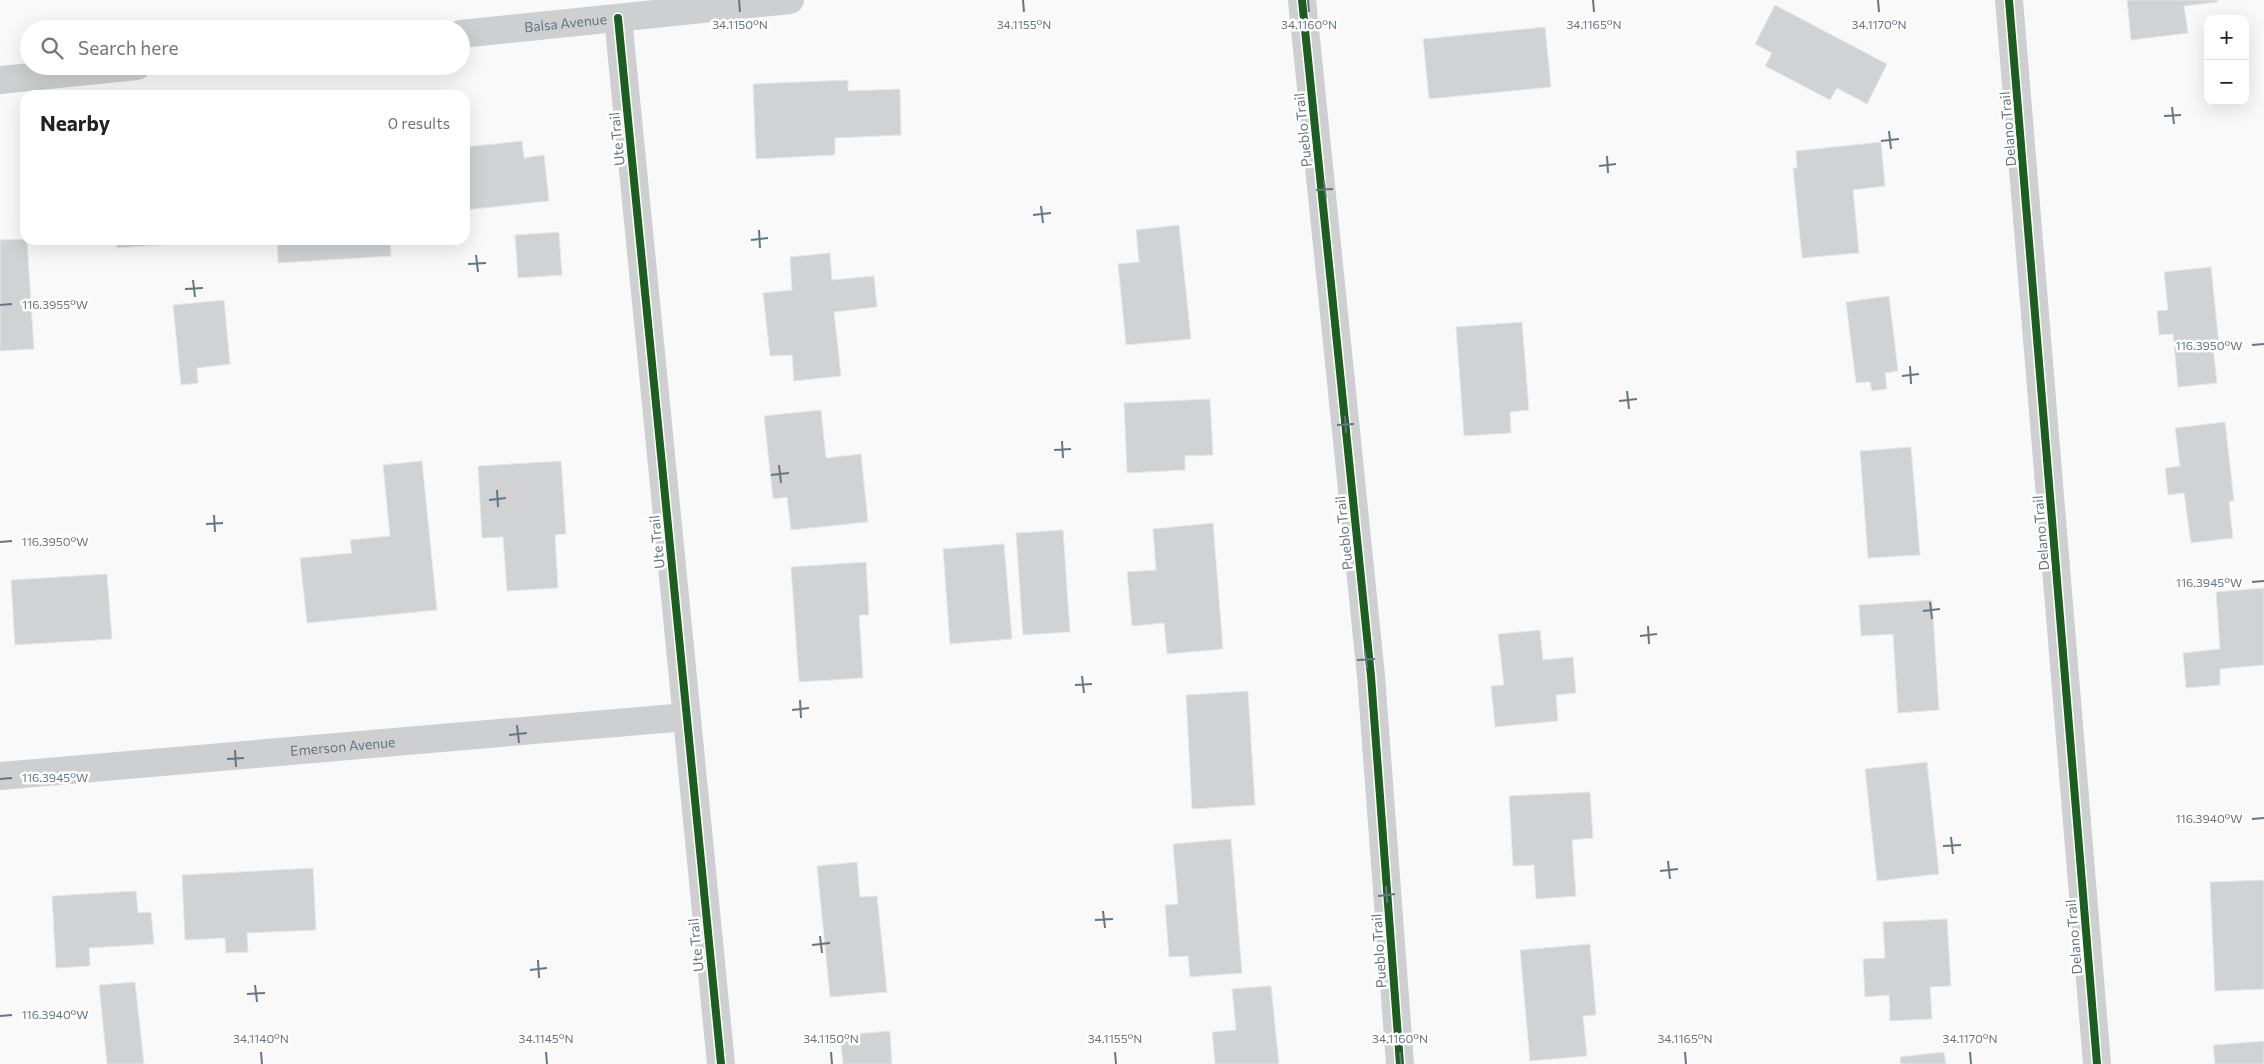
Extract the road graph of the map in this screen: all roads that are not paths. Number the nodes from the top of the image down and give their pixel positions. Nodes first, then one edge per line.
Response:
1 (790, 0) edge
2 (1302, 0) edge
3 (2010, 0) edge
4 (618, 18) junction
5 (470, 33) edge
6 (49, 75) edge
7 (0, 80) edge
8 (686, 717) junction
9 (0, 776) edge
10 (721, 1064) edge
11 (1400, 1064) edge
12 (2097, 1064) edge

1 - 4 street, Balsa Avenue
2 - 11 street, Pueblo Trail
3 - 12 street, Delano Trail
4 - 5 street, Balsa Avenue
4 - 8 street, Ute Trail
6 - 7 street
8 - 9 street, Emerson Avenue
8 - 10 street, Ute Trail

